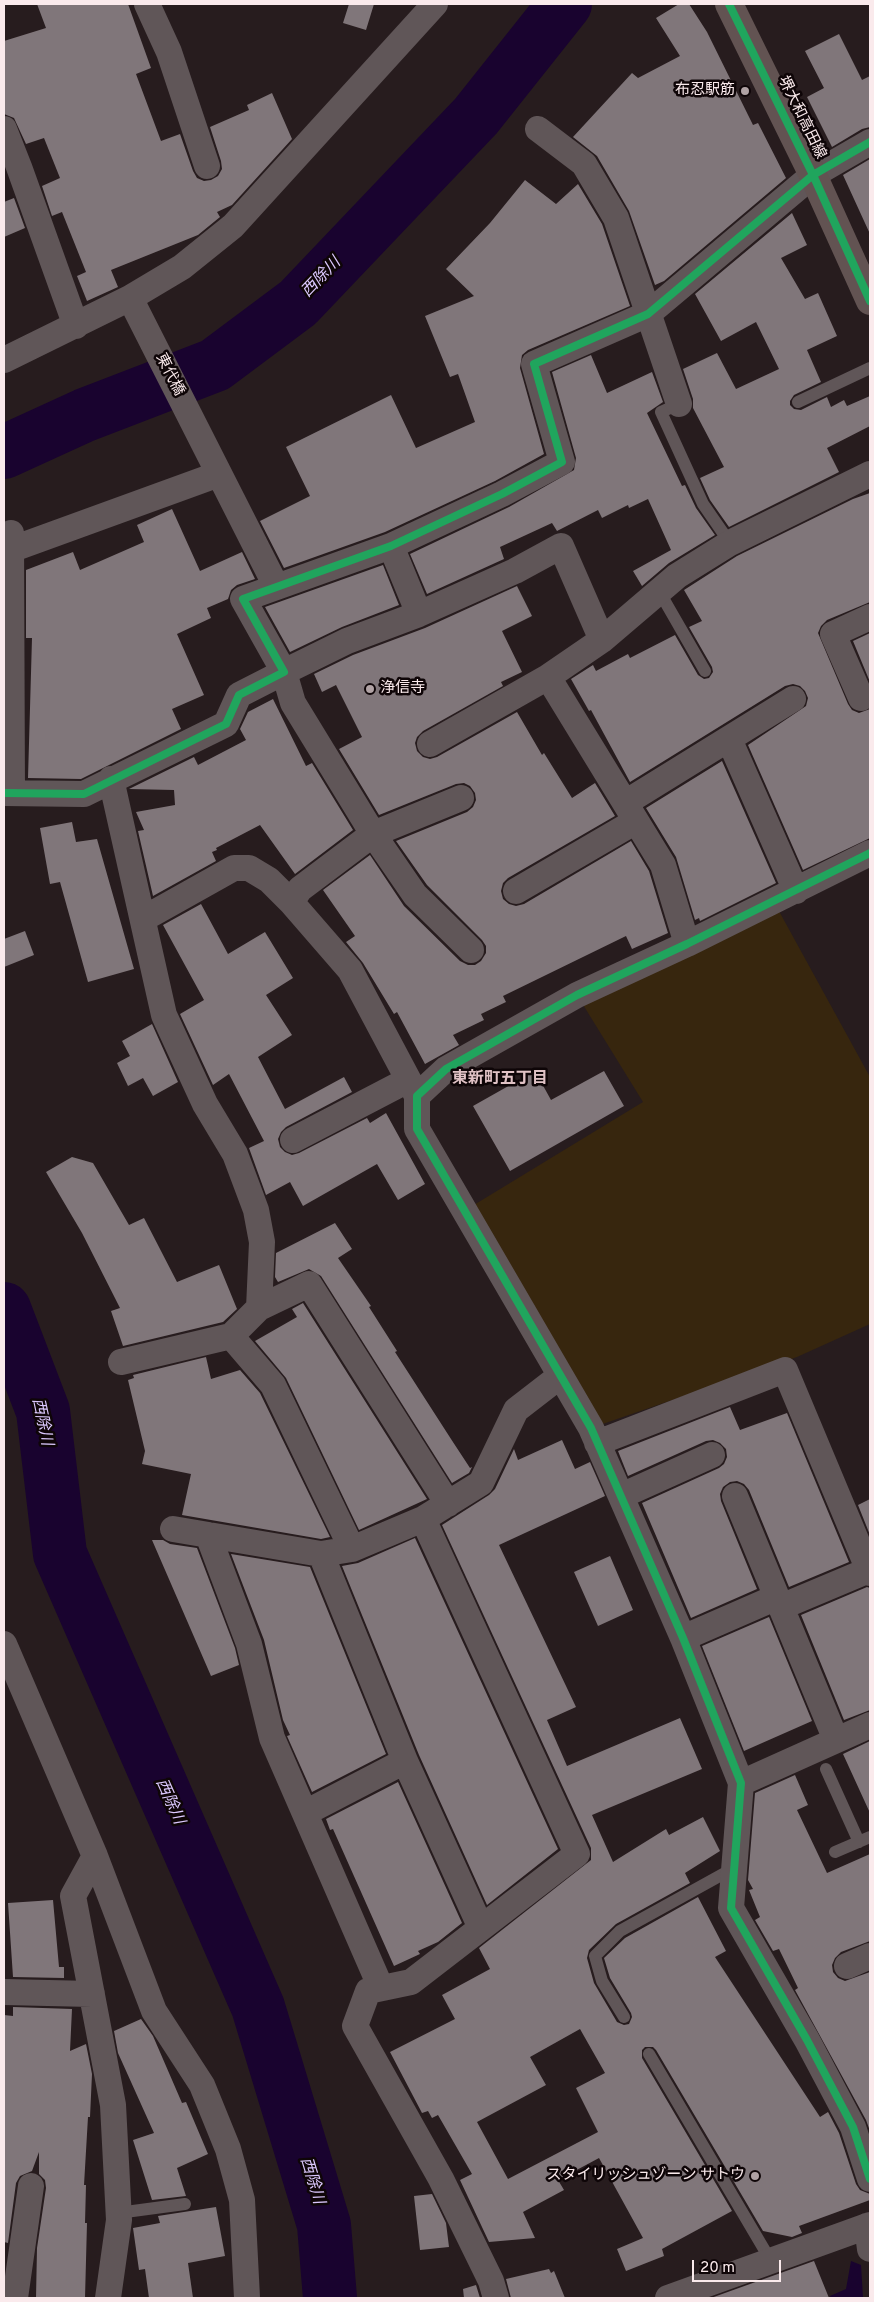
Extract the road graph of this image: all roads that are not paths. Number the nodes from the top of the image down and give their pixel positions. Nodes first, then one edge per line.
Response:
1 (147, 4) edge
2 (435, 4) edge
3 (729, 4) edge
4 (4, 129) edge
5 (538, 129) dead end
6 (870, 142) edge
7 (207, 166) dead end
8 (813, 175) junction
9 (131, 299) junction
10 (870, 301) edge
11 (648, 314) junction
12 (76, 326) junction
13 (4, 360) edge
14 (870, 368) edge
15 (798, 402) dead end
16 (679, 404) joint
17 (219, 474) junction
18 (870, 474) edge
19 (730, 542) junction
20 (391, 546) junction
21 (276, 586) junction
22 (659, 591) junction
23 (419, 614) junction
24 (870, 617) edge
25 (602, 640) junction
26 (705, 671) dead end
27 (284, 672) junction
28 (548, 677) junction
29 (861, 698) dead end
30 (794, 699) dead end
31 (729, 739) junction
32 (430, 744) dead end
33 (111, 779) junction
34 (8, 793) edge
35 (461, 798) dead end
36 (631, 812) junction
37 (373, 834) junction
38 (870, 853) edge
39 (516, 891) dead end
40 (796, 891) junction
41 (290, 902) junction
42 (143, 919) junction
43 (687, 944) junction
44 (471, 950) dead end
45 (412, 1088) junction
46 (293, 1140) dead end
47 (259, 1308) junction
48 (231, 1336) junction
49 (121, 1362) dead end
50 (560, 1376) junction
51 (597, 1444) junction
52 (712, 1455) dead end
53 (621, 1496) junction
54 (735, 1496) dead end
55 (448, 1504) junction
56 (423, 1520) junction
57 (173, 1529) dead end
58 (208, 1535) junction
59 (352, 1548) junction
60 (321, 1554) junction
61 (870, 1572) edge
62 (779, 1602) junction
63 (683, 1638) junction
64 (4, 1644) edge
65 (870, 1725) edge
66 (836, 1740) junction
67 (405, 1761) junction
68 (826, 1769) dead end
69 (740, 1783) junction
70 (305, 1813) junction
71 (864, 1839) edge
72 (835, 1852) dead end
73 (95, 1856) junction
74 (734, 1868) junction
75 (481, 1928) junction
76 (381, 1988) junction
77 (4, 1992) edge
78 (92, 1994) junction
79 (624, 2017) dead end
80 (649, 2054) dead end
81 (870, 2179) edge
82 (31, 2186) dead end
83 (185, 2204) dead end
84 (118, 2213) junction
85 (869, 2233) edge
86 (771, 2261) junction
87 (15, 2298) edge
88 (108, 2298) edge
89 (247, 2298) edge
90 (496, 2298) edge
91 (668, 2298) edge

1 - 7 street
2 - 9 street
3 - 8 main road, 堺大和高田線
4 - 12 street
5 - 11 street
6 - 8 street
8 - 10 main road, 堺大和高田線
8 - 11 street
9 - 12 street
9 - 17 street, 東代橋
11 - 16 street
11 - 20 street
12 - 13 street
14 - 15 lane
16 - 19 lane
17 - 21 street, 東代橋
17 - 34 street
18 - 19 street
19 - 22 street
20 - 21 street
20 - 23 street
21 - 27 street
22 - 25 street
22 - 26 lane
23 - 25 street
23 - 27 street
24 - 29 street
25 - 28 street
27 - 33 street
27 - 37 street
28 - 32 street
28 - 36 street
30 - 31 street
31 - 36 street
31 - 40 street
33 - 34 street
33 - 42 street
35 - 37 street
36 - 39 street
36 - 43 street
37 - 41 street
37 - 44 street
38 - 40 street
40 - 43 street
41 - 42 street
41 - 45 street
42 - 47 street
43 - 45 street
45 - 46 street
45 - 50 street
47 - 48 street
47 - 55 street
48 - 49 street
48 - 59 street
50 - 51 street
50 - 55 street
51 - 53 street
51 - 61 street
52 - 53 street
53 - 63 street
54 - 62 street
55 - 56 street
56 - 59 street
56 - 75 street
57 - 58 street
58 - 60 street
58 - 70 street
59 - 60 street
60 - 67 street
61 - 62 street
62 - 63 street
62 - 66 street
63 - 69 street
64 - 73 street
65 - 66 street
66 - 69 street
67 - 70 street
67 - 75 street
68 - 71 lane
69 - 74 street
70 - 76 street
71 - 72 lane
73 - 78 street
73 - 89 street
74 - 79 lane
74 - 81 street
75 - 76 street
76 - 90 street
77 - 78 street
78 - 84 street
80 - 86 lane
82 - 87 street
83 - 84 lane
84 - 88 street
85 - 86 street
86 - 91 street

